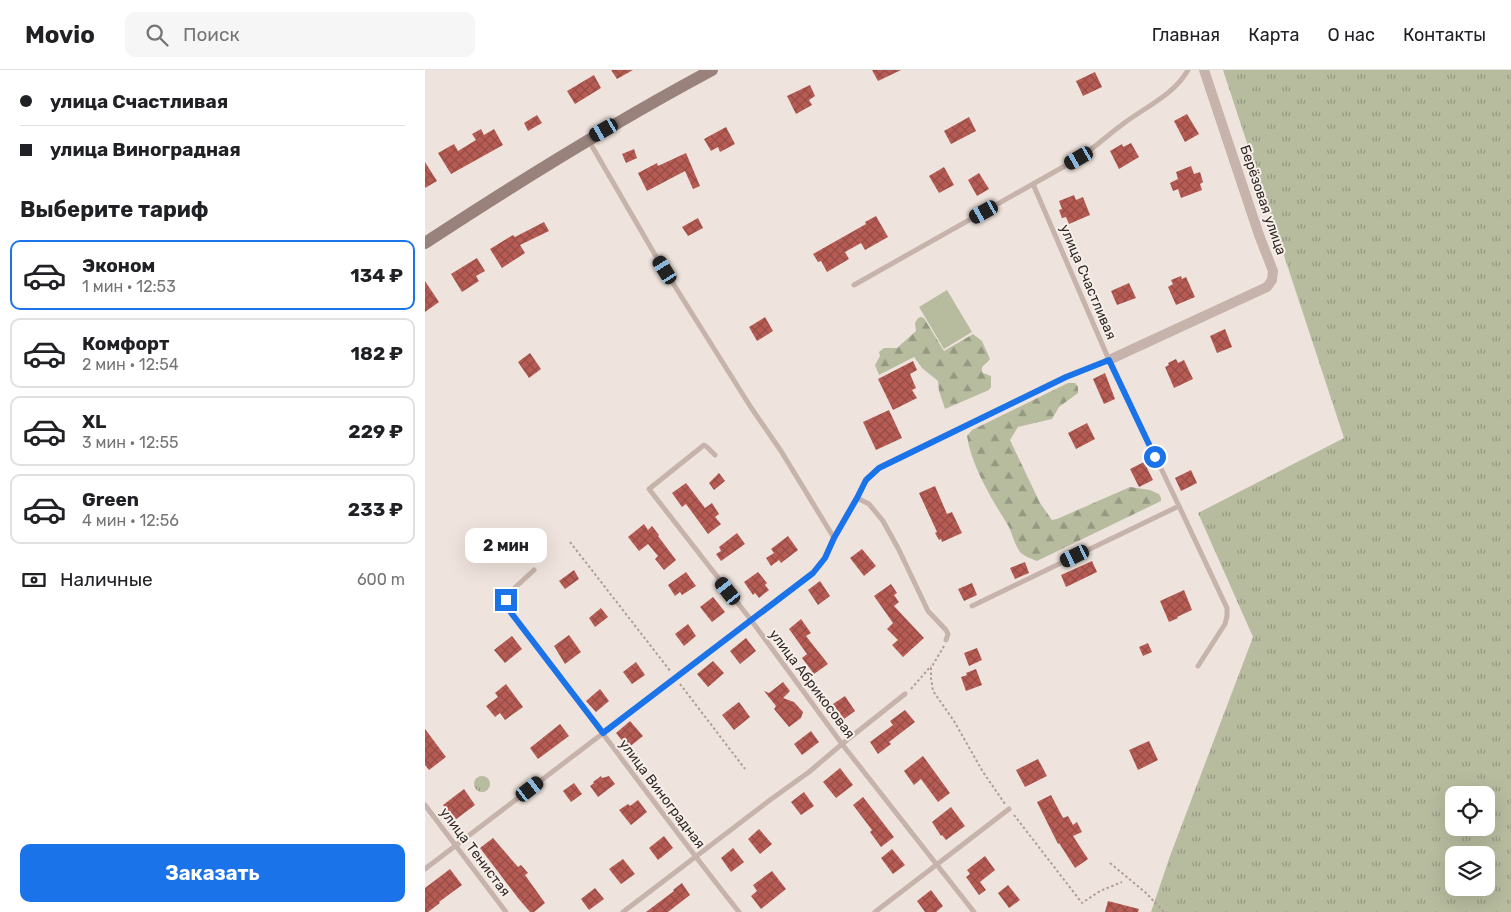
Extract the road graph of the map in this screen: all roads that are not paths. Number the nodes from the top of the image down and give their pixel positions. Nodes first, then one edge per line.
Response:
1 (712, 70) edge
2 (1189, 70) edge
3 (1204, 70) edge
4 (588, 140) junction
5 (1033, 184) junction
6 (425, 243) edge
7 (854, 285) dead end
8 (1109, 360) junction
9 (715, 454) dead end
10 (857, 498) junction
11 (1179, 506) junction
12 (834, 538) junction
13 (534, 570) dead end
14 (972, 606) dead end
15 (751, 620) junction
16 (947, 640) road end
17 (1198, 666) dead end
18 (905, 694) road end
19 (603, 733) junction
20 (842, 744) junction
21 (425, 805) edge
22 (1009, 809) road end
23 (456, 846) junction
24 (695, 857) junction
25 (937, 865) junction
26 (425, 869) edge
27 (506, 912) edge
28 (623, 912) edge
29 (739, 912) edge
30 (875, 912) edge
31 (974, 912) edge

1 - 4 main road
2 - 5 lane
3 - 8 street, Берёзовая улица
4 - 6 main road
4 - 12 lane
5 - 7 lane
5 - 8 lane, улица Счастливая
8 - 10 lane
8 - 11 lane, улица Счастливая
9 - 15 lane, улица Абрикосовая
10 - 12 lane
10 - 16 lane
11 - 14 lane
11 - 17 lane, улица Счастливая
12 - 15 lane
13 - 19 lane, улица Виноградная
15 - 19 lane
15 - 20 lane, улица Абрикосовая
18 - 20 lane
19 - 23 lane
19 - 24 lane, улица Виноградная
20 - 24 lane
20 - 25 lane, улица Абрикосовая
21 - 23 lane, улица Тенистая
22 - 25 lane
23 - 26 lane
23 - 27 lane, улица Тенистая
24 - 28 lane
24 - 29 lane, улица Виноградная
25 - 30 lane
25 - 31 lane, улица Абрикосовая

